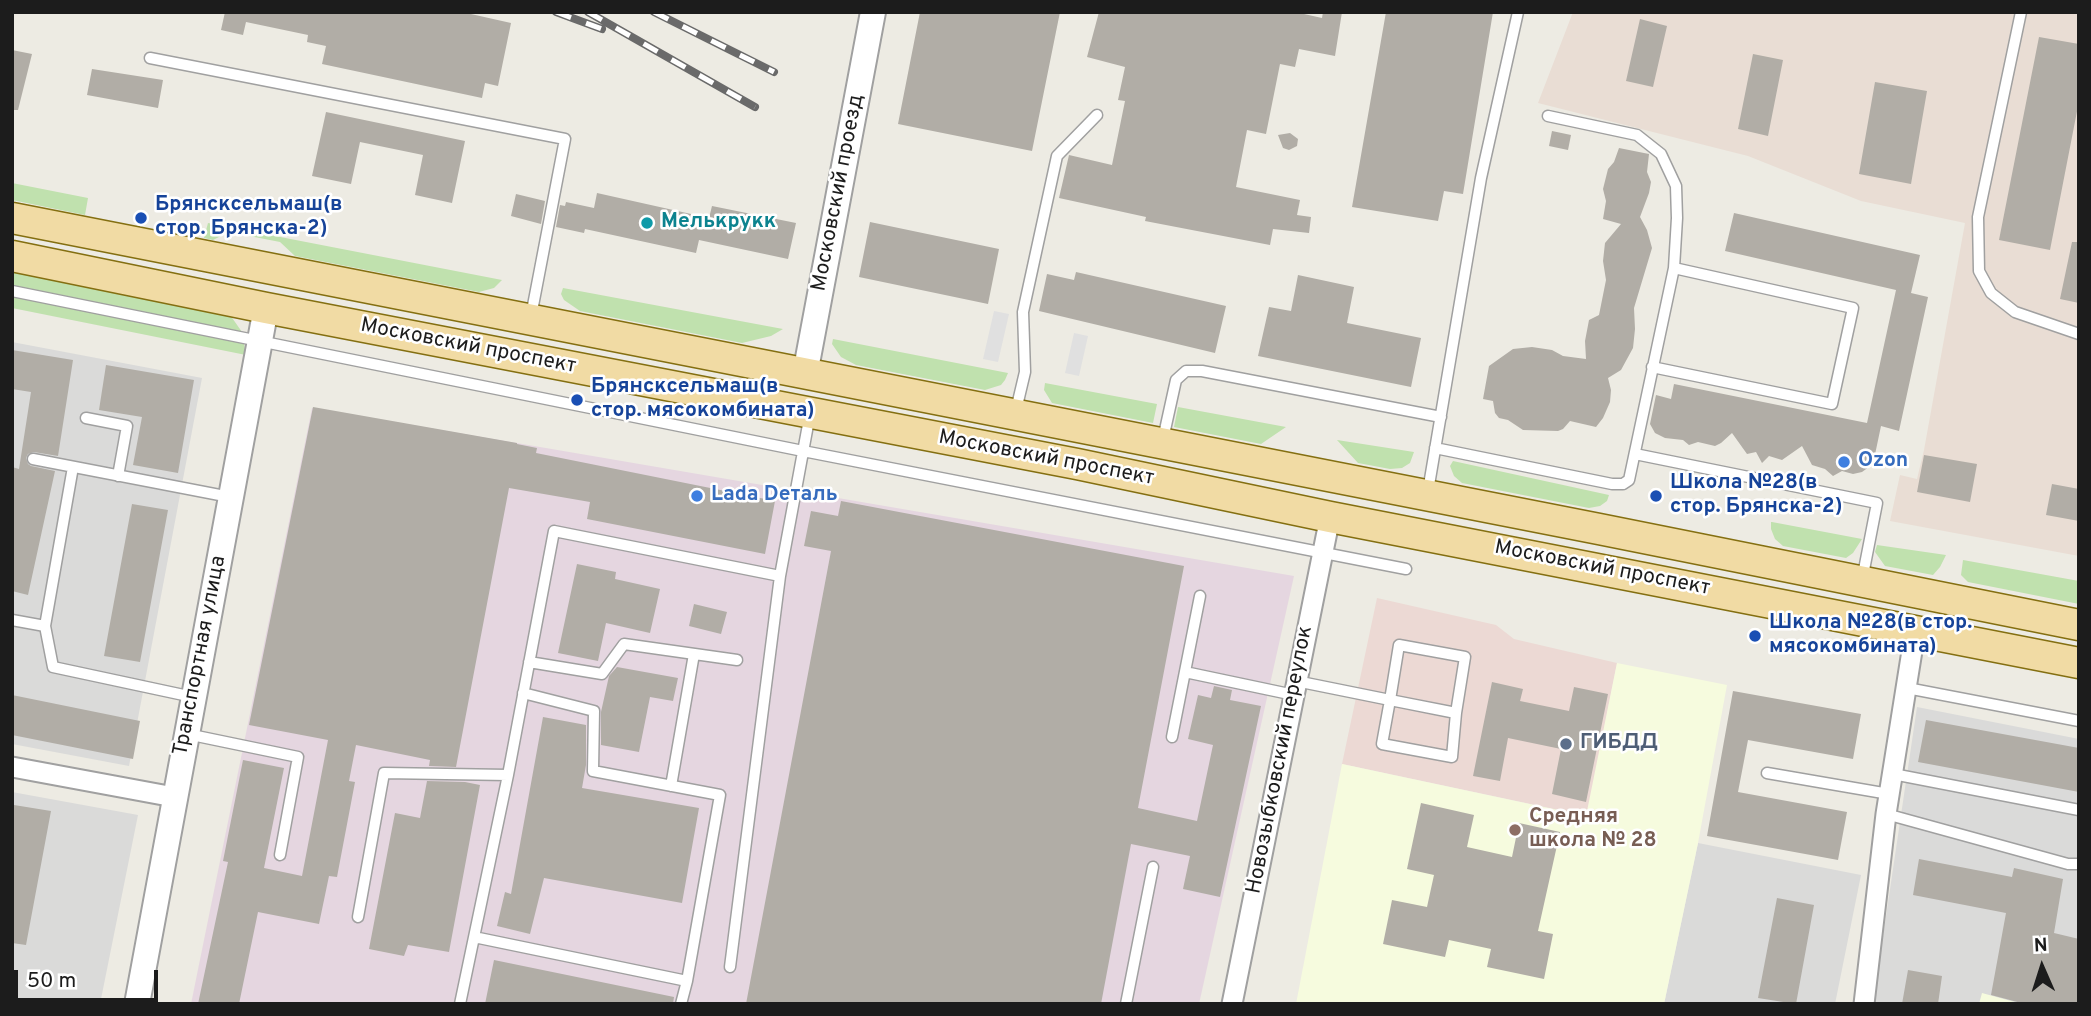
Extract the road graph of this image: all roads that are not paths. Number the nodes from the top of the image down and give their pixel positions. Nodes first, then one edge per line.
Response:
1 (873, 12) edge
2 (1518, 12) edge
3 (2021, 12) edge
4 (150, 58) dead end
5 (1097, 115) dead end
6 (1548, 117) dead end
7 (12, 218) edge
8 (12, 256) edge
9 (1674, 268) junction
10 (274, 270) junction
11 (12, 291) edge
12 (266, 308) junction
13 (530, 320) junction
14 (2079, 334) edge
15 (260, 340) junction
16 (1652, 367) junction
17 (805, 374) junction
18 (810, 414) junction
19 (1015, 414) junction
20 (1441, 417) junction
21 (86, 418) dead end
22 (1162, 443) junction
23 (1435, 448) junction
24 (803, 451) junction
25 (1635, 454) junction
26 (33, 459) dead end
27 (73, 467) junction
28 (118, 476) junction
29 (1337, 477) junction
30 (1427, 495) junction
31 (231, 497) junction
32 (1330, 517) junction
33 (1323, 553) junction
34 (1406, 569) dead end
35 (780, 576) junction
36 (1862, 582) junction
37 (1200, 596) dead end
38 (12, 620) edge
39 (2079, 625) edge
40 (45, 626) junction
41 (1915, 632) junction
42 (694, 654) junction
43 (737, 660) dead end
44 (529, 662) junction
45 (2079, 663) edge
46 (1185, 672) junction
47 (1295, 688) junction
48 (1907, 688) junction
49 (523, 693) junction
50 (193, 697) junction
51 (1390, 700) junction
52 (1456, 713) junction
53 (2079, 721) edge
54 (186, 734) junction
55 (1172, 737) dead end
56 (12, 766) edge
57 (1767, 773) dead end
58 (1893, 774) junction
59 (508, 775) junction
60 (671, 786) junction
61 (1889, 794) junction
62 (174, 797) junction
63 (2079, 810) edge
64 (1886, 814) junction
65 (280, 855) dead end
66 (2079, 864) edge
67 (1153, 867) dead end
68 (358, 917) dead end
69 (474, 937) junction
70 (730, 967) dead end
71 (687, 981) junction
72 (136, 1004) edge
73 (460, 1004) edge
74 (681, 1004) edge
75 (1126, 1004) edge
76 (1232, 1004) edge
77 (1864, 1004) edge

1 - 17 street, Московский проезд
2 - 20 lane
3 - 14 lane
4 - 13 lane
5 - 19 lane
6 - 9 lane
7 - 10 main road, Московский проспект
8 - 12 main road, Московский проспект
9 - 16 lane
9 - 16 lane
10 - 12 main road
10 - 13 main road, Московский проспект
11 - 15 lane
12 - 15 street, Транспортная улица
12 - 18 main road, Московский проспект
13 - 17 main road, Московский проспект
15 - 24 lane
15 - 31 street, Транспортная улица
16 - 25 lane
17 - 19 main road, Московский проспект
18 - 24 lane
18 - 32 main road, Московский проспект
19 - 22 main road, Московский проспект
20 - 22 lane
20 - 23 lane
21 - 28 lane
22 - 29 main road, Московский проспект
23 - 25 lane
23 - 30 lane
24 - 33 lane
24 - 35 lane
25 - 36 lane
26 - 27 lane
27 - 28 lane
27 - 40 lane
28 - 31 lane
29 - 30 main road, Московский проспект
29 - 32 main road
30 - 36 main road, Московский проспект
31 - 50 street, Транспортная улица
32 - 33 street, Новозыбковский переулок
32 - 41 main road, Московский проспект
33 - 34 lane
33 - 47 street, Новозыбковский переулок
35 - 44 lane
35 - 70 lane
36 - 39 main road, Московский проспект
37 - 46 lane
38 - 40 lane
40 - 50 lane
41 - 45 main road, Московский проспект
41 - 48 street
42 - 43 lane
42 - 44 lane
42 - 60 lane
44 - 49 lane
46 - 47 lane
46 - 55 lane
47 - 51 lane
47 - 76 street, Новозыбковский переулок
48 - 53 lane
48 - 58 street
49 - 59 lane
49 - 60 lane
50 - 54 street, Транспортная улица
51 - 52 lane
51 - 52 lane
51 - 52 lane
54 - 62 street, Транспортная улица
54 - 65 lane
56 - 62 street
57 - 61 lane
58 - 61 street
58 - 63 lane
59 - 68 lane
59 - 69 lane
60 - 71 lane
61 - 64 street
62 - 72 street, Транспортная улица
64 - 66 lane
64 - 77 street
67 - 75 lane
69 - 71 lane
69 - 73 lane
71 - 74 lane

